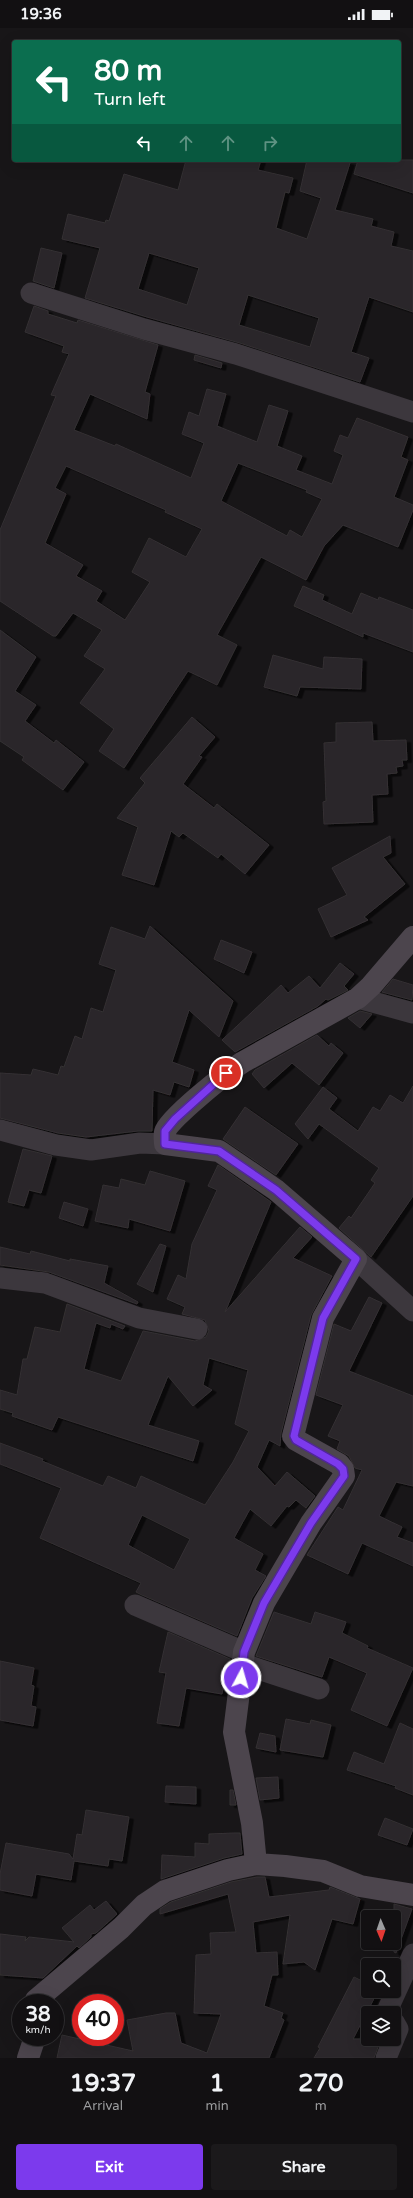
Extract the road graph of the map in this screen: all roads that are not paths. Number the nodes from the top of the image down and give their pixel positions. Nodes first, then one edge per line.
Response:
1 (31, 293) dead end
2 (413, 412) edge
3 (413, 937) edge
4 (358, 998) junction
5 (413, 1014) edge
6 (0, 1130) edge
7 (165, 1144) junction
8 (356, 1259) junction
9 (0, 1278) edge
10 (411, 1306) edge
11 (197, 1329) dead end
12 (135, 1605) dead end
13 (244, 1658) junction
14 (319, 1689) dead end
15 (256, 1864) junction
16 (413, 1895) edge
17 (413, 1954) edge
18 (43, 1994) edge
19 (389, 2006) edge
20 (32, 2046) edge
21 (391, 2046) edge
22 (28, 2058) edge
23 (386, 2058) edge

1 - 2 street
3 - 4 street
4 - 5 street
4 - 7 street
6 - 7 street
7 - 8 street
8 - 10 street
8 - 13 street
9 - 11 street
12 - 13 street
13 - 14 street
13 - 15 street
15 - 16 street
15 - 18 street
17 - 19 street
20 - 22 street
21 - 23 street

